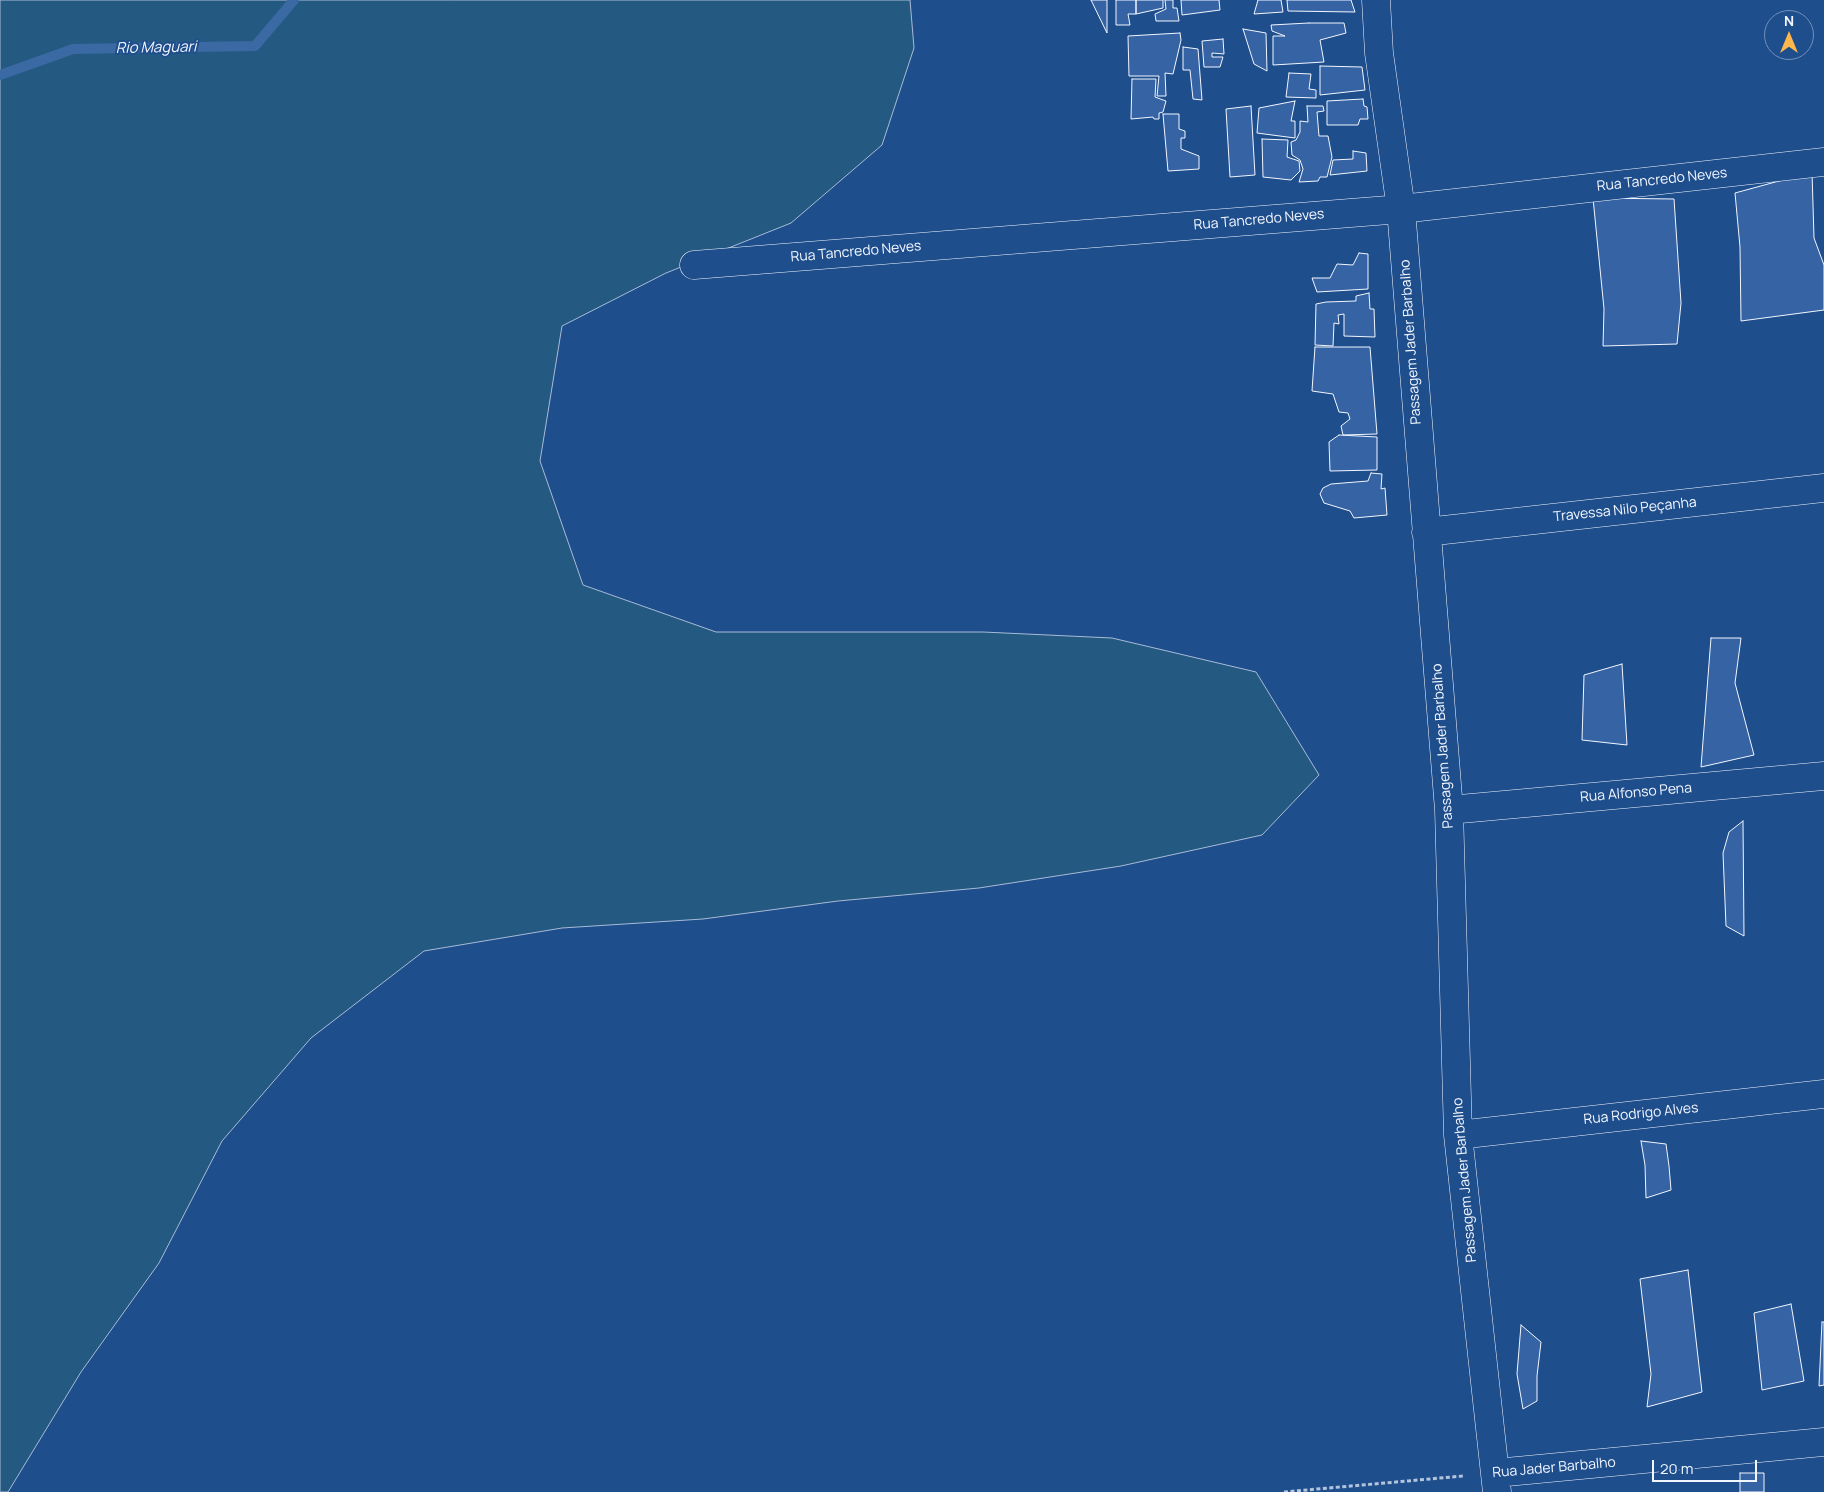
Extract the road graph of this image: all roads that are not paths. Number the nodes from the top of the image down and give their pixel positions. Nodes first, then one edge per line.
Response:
1 (1376, 0) edge
2 (1824, 162) edge
3 (1401, 209) junction
4 (694, 265) dead end
5 (1824, 488) edge
6 (1426, 532) junction
7 (1824, 776) edge
8 (1449, 810) junction
9 (1824, 1094) edge
10 (1458, 1135) junction
11 (1824, 1442) edge
12 (1496, 1483) edge

1 - 3 street, Passagem Jader Barbalho
2 - 3 street, Rua Tancredo Neves
3 - 4 street, Rua Tancredo Neves
3 - 6 street, Passagem Jader Barbalho
5 - 6 street, Travessa Nilo Peçanha
6 - 8 street, Passagem Jader Barbalho
7 - 8 street, Rua Alfonso Pena
8 - 10 street, Passagem Jader Barbalho
9 - 10 street, Rua Rodrigo Alves
10 - 12 street, Passagem Jader Barbalho
11 - 12 street, Rua Jader Barbalho

